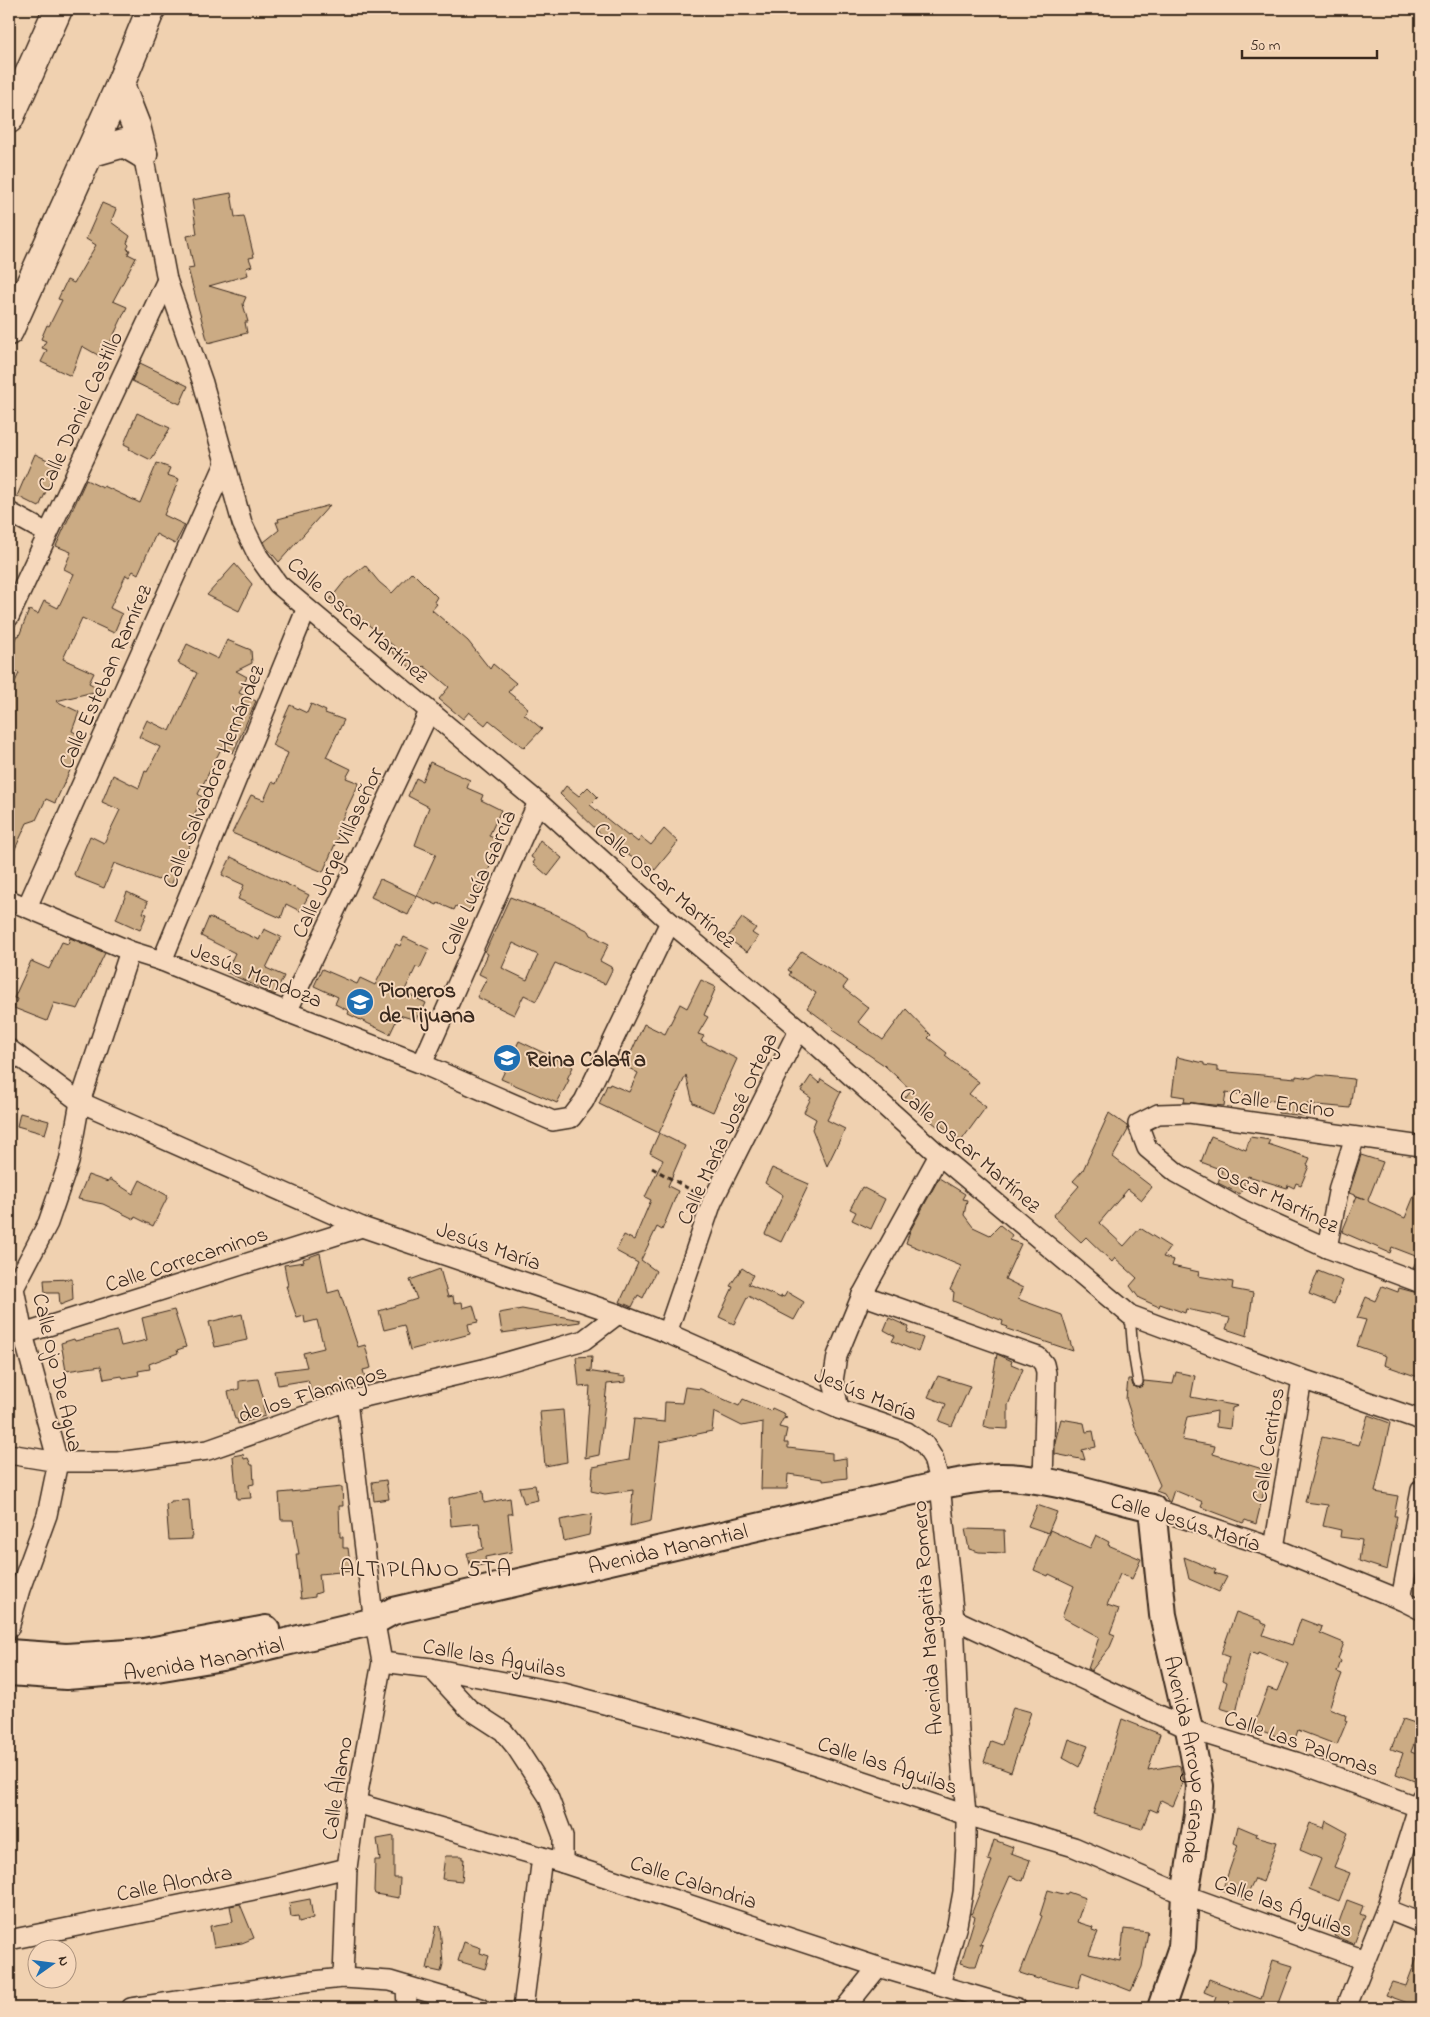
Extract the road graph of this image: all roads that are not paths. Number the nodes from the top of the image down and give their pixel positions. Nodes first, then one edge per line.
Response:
1 (58, 9) edge
2 (151, 9) edge
3 (120, 85) junction
4 (9, 119) edge
5 (89, 153) junction
6 (143, 154) junction
7 (167, 280) junction
8 (9, 331) edge
9 (225, 464) junction
10 (9, 512) edge
11 (47, 534) junction
12 (306, 610) junction
13 (9, 617) edge
14 (429, 712) junction
15 (538, 802) junction
16 (9, 900) edge
17 (27, 907) junction
18 (670, 922) junction
19 (130, 951) junction
20 (162, 961) junction
21 (287, 1012) junction
22 (799, 1029) junction
23 (9, 1049) edge
24 (422, 1064) junction
25 (80, 1102) junction
26 (1138, 1124) joint
27 (1355, 1137) junction
28 (1421, 1146) edge
29 (938, 1155) junction
30 (362, 1227) junction
31 (1327, 1248) junction
32 (1421, 1283) edge
33 (12, 1288) edge
34 (862, 1295) junction
35 (618, 1314) junction
36 (1130, 1315) junction
37 (667, 1333) junction
38 (23, 1334) junction
39 (1302, 1379) junction
40 (1138, 1382) dead end
41 (347, 1401) junction
42 (839, 1409) junction
43 (1421, 1420) edge
44 (9, 1454) edge
45 (58, 1462) junction
46 (1043, 1481) junction
47 (940, 1485) junction
48 (1421, 1490) edge
49 (1152, 1508) junction
50 (1274, 1548) junction
51 (1401, 1600) junction
52 (1421, 1610) edge
53 (380, 1613) junction
54 (954, 1619) junction
55 (9, 1628) edge
56 (9, 1653) edge
57 (382, 1662) junction
58 (431, 1668) junction
59 (9, 1672) edge
60 (1189, 1729) junction
61 (356, 1803) junction
62 (1420, 1803) edge
63 (966, 1816) junction
64 (542, 1857) junction
65 (563, 1863) junction
66 (347, 1868) junction
67 (1185, 1894) junction
68 (1386, 1909) junction
69 (1421, 1923) edge
70 (9, 1940) edge
71 (1365, 1960) junction
72 (878, 1967) junction
73 (343, 1978) junction
74 (940, 1984) junction
75 (406, 1986) junction
76 (966, 2001) edge
77 (131, 2008) edge
78 (407, 2008) edge
79 (482, 2008) edge
80 (523, 2008) edge
81 (845, 2008) edge
82 (1017, 2008) edge
83 (1161, 2008) edge
84 (1346, 2008) edge

1 - 4 highway
2 - 3 highway
3 - 5 highway
3 - 6 highway
5 - 6 highway
5 - 8 highway
6 - 7 street, Calle Oscar Martínez
7 - 9 street, Calle Oscar Martínez
7 - 11 street, Calle Daniel Castillo
9 - 12 street, Calle Oscar Martínez
9 - 17 street, Calle Esteban Ramírez
10 - 11 street
11 - 13 street, Calle Daniel Castillo
12 - 14 street, Calle Oscar Martínez
12 - 20 street, Calle Salvadora Hernández
14 - 15 street, Calle Oscar Martínez
14 - 21 street, Calle Jorge Villaseñor
15 - 18 street, Calle Oscar Martínez
15 - 24 street, Calle Lucía García
16 - 17 street, Jesús Mendoza
17 - 19 street, Jesús Mendoza
18 - 22 street, Calle Oscar Martínez
18 - 24 street, Jesús Mendoza
19 - 20 street, Jesús Mendoza
19 - 25 street, Calle Ojo De Agua
20 - 21 street, Jesús Mendoza
21 - 24 street, Jesús Mendoza
22 - 29 street, Calle Oscar Martínez
22 - 37 street, Calle María José Ortega
23 - 25 street, Jesús María
25 - 30 street, Jesús María
25 - 33 street, Calle Ojo De Agua
26 - 27 street, Calle Encino
26 - 31 street, Oscar Martínez
27 - 28 street, Calle Encino
27 - 31 street
29 - 34 street
29 - 36 street, Calle Oscar Martínez
30 - 35 street, Jesús María
30 - 38 street, Calle Correcaminos
31 - 32 street, Oscar Martínez
33 - 38 street, Calle Ojo De Agua
34 - 42 street
34 - 46 street
35 - 37 street, Jesús María
35 - 41 street, de los Flamingos
36 - 39 street, Calle Oscar Martínez
36 - 40 lane
37 - 42 street, Jesús María
38 - 45 street, Calle Ojo De Agua
39 - 43 street, Calle Oscar Martínez
39 - 50 street, Calle Cerritos
41 - 45 street, de los Flamingos
41 - 53 street, Calle Álamo
42 - 47 street, Jesús María
44 - 45 street, de los Flamingos
45 - 55 street, Calle Ojo De Agua
46 - 47 street, Calle Jesús María
46 - 49 street, Calle Jesús María
47 - 53 street, Avenida Manantial
47 - 54 street, Avenida Margarita Romero
48 - 51 street
49 - 50 street, Calle Jesús María
49 - 60 street, Avenida Arroyo Grande
50 - 51 street, Calle Jesús María
51 - 52 street, Calle Jesús María
53 - 56 street, Avenida Manantial
53 - 57 street, Calle Álamo
53 - 59 street, Avenida Manantial
54 - 60 street, Calle Las Palomas
54 - 63 street, Avenida Margarita Romero
57 - 58 street, Calle las Águilas
57 - 61 street, Calle Álamo
58 - 63 street, Calle las Águilas
58 - 65 street
60 - 62 street, Calle Las Palomas
60 - 67 street, Avenida Arroyo Grande
61 - 64 street, Calle Calandria
61 - 66 street, Calle Álamo
62 - 68 street
63 - 67 street, Calle las Águilas
63 - 74 street, Avenida Margarita Romero
64 - 65 street, Calle Calandria
64 - 80 street
65 - 72 street, Calle Calandria
66 - 70 street, Calle Alondra
66 - 73 street, Calle Álamo
67 - 71 street, Calle las Águilas
67 - 83 street, Avenida Arroyo Grande
68 - 69 street
68 - 71 street
71 - 84 street
72 - 74 street, Calle Calandria
72 - 81 street
73 - 75 street
73 - 77 street
74 - 76 street, Calle Calandria
75 - 78 street
75 - 79 street
76 - 82 street, Calle Calandria

